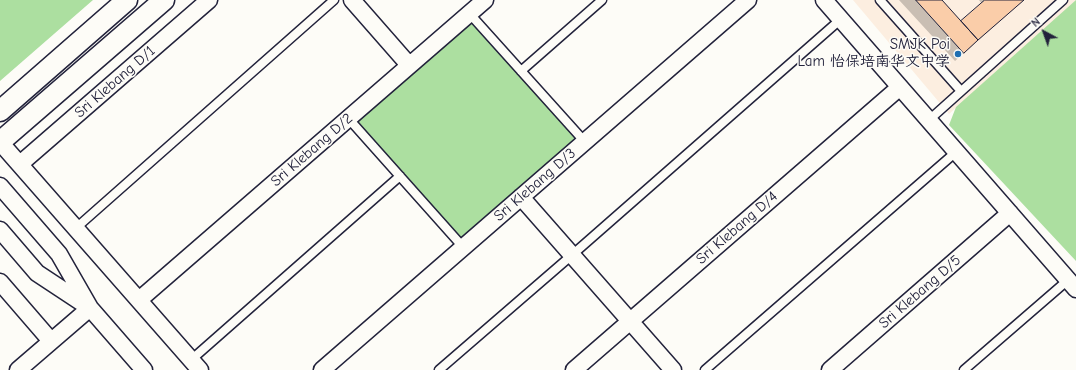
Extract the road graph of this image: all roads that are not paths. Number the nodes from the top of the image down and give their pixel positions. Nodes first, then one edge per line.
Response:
1 (127, 0) edge
2 (164, 0) edge
3 (209, 0) edge
4 (334, 0) edge
5 (352, 0) edge
6 (485, 0) edge
7 (602, 0) edge
8 (748, 0) edge
9 (824, 0) edge
10 (880, 0) edge
11 (1064, 0) edge
12 (469, 14) junction
13 (841, 19) junction
14 (409, 66) junction
15 (521, 71) junction
16 (900, 87) junction
17 (961, 91) junction
18 (0, 111) edge
19 (348, 118) junction
20 (929, 120) junction
21 (0, 142) edge
22 (585, 142) junction
23 (956, 152) junction
24 (20, 164) junction
25 (400, 176) junction
26 (0, 186) edge
27 (521, 197) junction
28 (1010, 213) junction
29 (76, 228) junction
30 (0, 230) edge
31 (463, 247) junction
32 (572, 255) junction
33 (0, 282) edge
34 (1072, 284) edge
35 (139, 300) junction
36 (90, 308) junction
37 (630, 321) junction
38 (51, 341) junction
39 (196, 365) edge
40 (138, 368) edge
41 (18, 370) edge
42 (322, 370) edge
43 (439, 370) edge
44 (574, 370) edge
45 (673, 370) edge
46 (705, 370) edge
47 (830, 370) edge
48 (964, 370) edge

1 - 18 street
2 - 21 street
3 - 24 street, Sri Klebang D/1
4 - 29 lane
5 - 14 street
6 - 12 street, Sri Klebang D/2
7 - 15 lane
8 - 22 street, Sri Klebang D/3
9 - 13 street
10 - 17 lane
11 - 17 lane
12 - 14 street, Sri Klebang D/2
12 - 15 lane
13 - 16 street
13 - 32 lane
14 - 19 street, Sri Klebang D/2
15 - 22 lane
16 - 20 street
16 - 37 street, Sri Klebang D/4
17 - 20 lane
19 - 25 lane
19 - 35 street, Sri Klebang D/2
20 - 23 street
21 - 24 street
22 - 27 street, Sri Klebang D/3
23 - 28 street
23 - 46 lane
24 - 29 street
25 - 31 lane
25 - 39 lane
26 - 36 street
27 - 31 street, Sri Klebang D/3
27 - 32 street
28 - 34 street
28 - 47 street, Sri Klebang D/5
29 - 35 street
30 - 36 street
31 - 42 street, Sri Klebang D/3
32 - 37 street
32 - 43 lane
33 - 38 street
34 - 48 lane
35 - 39 street
36 - 38 street
36 - 40 street
37 - 44 street, Sri Klebang D/4
37 - 45 street
38 - 41 street

